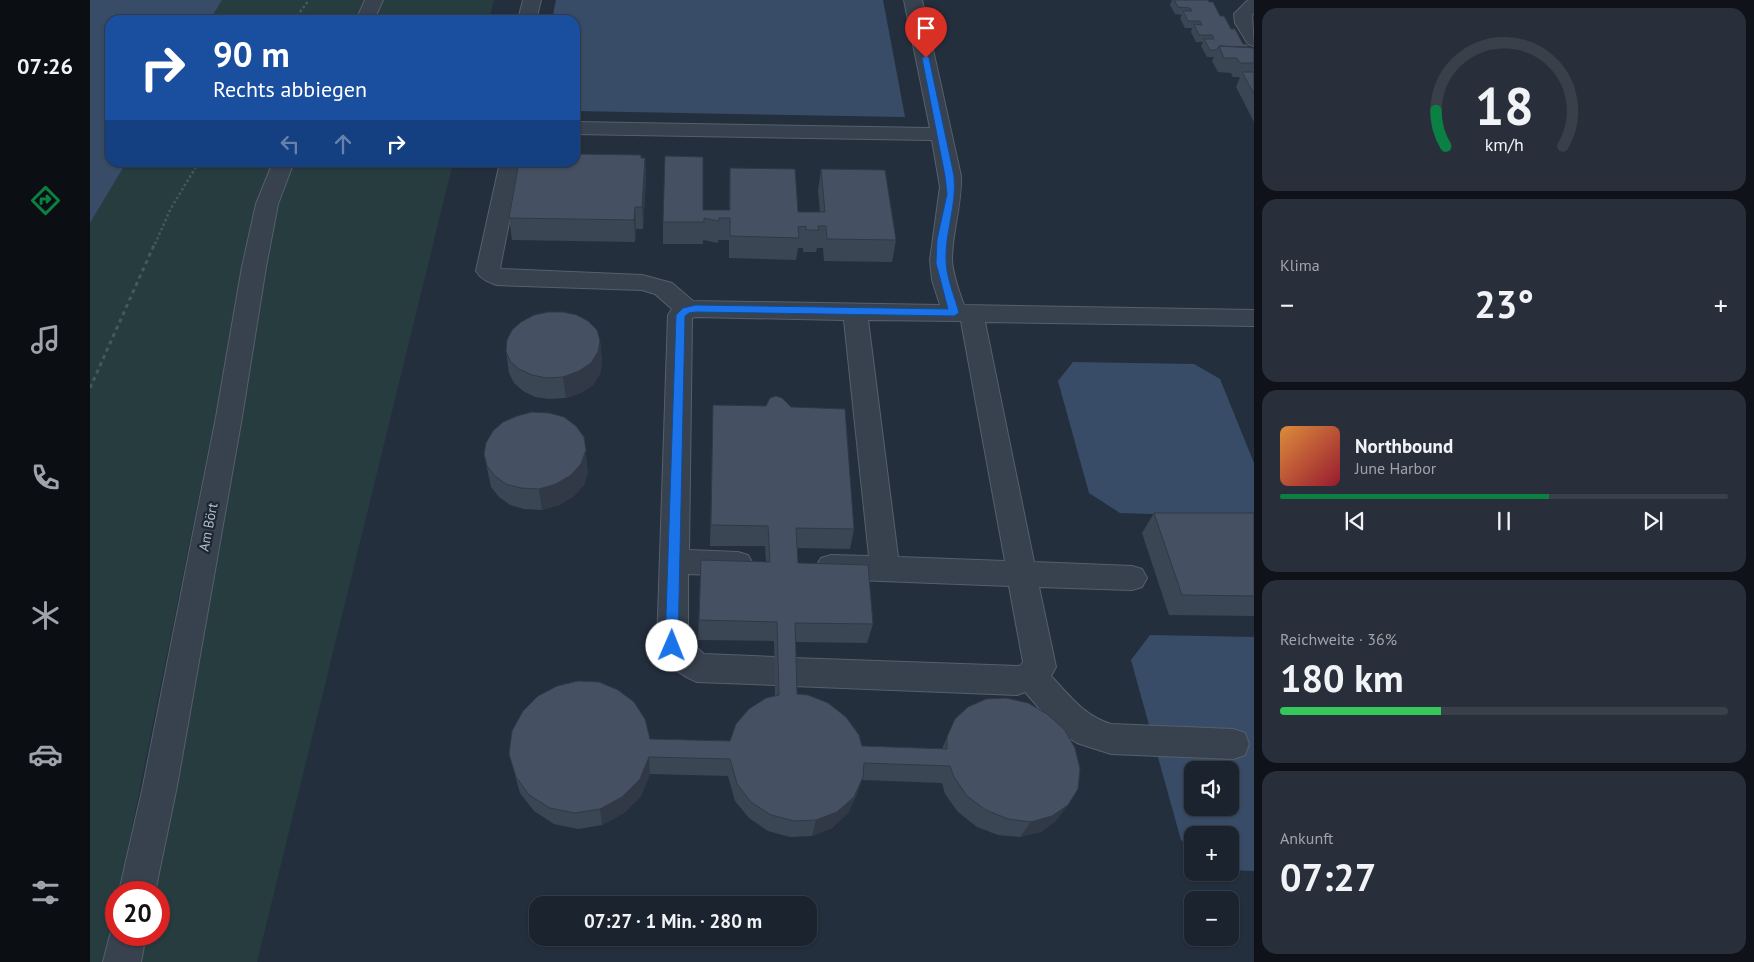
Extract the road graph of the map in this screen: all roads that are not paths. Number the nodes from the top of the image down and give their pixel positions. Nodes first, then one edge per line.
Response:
1 (374, 0) edge
2 (532, 0) edge
3 (913, 0) edge
4 (1254, 4) edge
5 (367, 15) edge
6 (528, 15) edge
7 (1254, 40) edge
8 (580, 128) edge
9 (942, 134) junction
10 (282, 167) edge
11 (510, 167) edge
12 (686, 310) junction
13 (855, 311) junction
14 (962, 313) junction
15 (1254, 318) edge
16 (674, 561) junction
17 (767, 565) edge
18 (803, 566) edge
19 (885, 569) junction
20 (1022, 574) junction
21 (1132, 578) dead end
22 (1031, 676) junction
23 (1233, 744) dead end
24 (139, 881) edge
25 (126, 946) edge
26 (122, 962) edge

1 - 5 lane
2 - 6 lane
3 - 9 lane
4 - 7 lane
8 - 9 lane
9 - 14 lane
10 - 24 lane, Am Bört
11 - 12 lane
12 - 13 lane
12 - 16 lane
13 - 14 lane
13 - 19 lane
14 - 15 lane
14 - 20 lane
16 - 17 lane
16 - 22 lane
18 - 19 lane
19 - 20 lane
20 - 21 lane
20 - 22 lane
22 - 23 lane
25 - 26 lane

